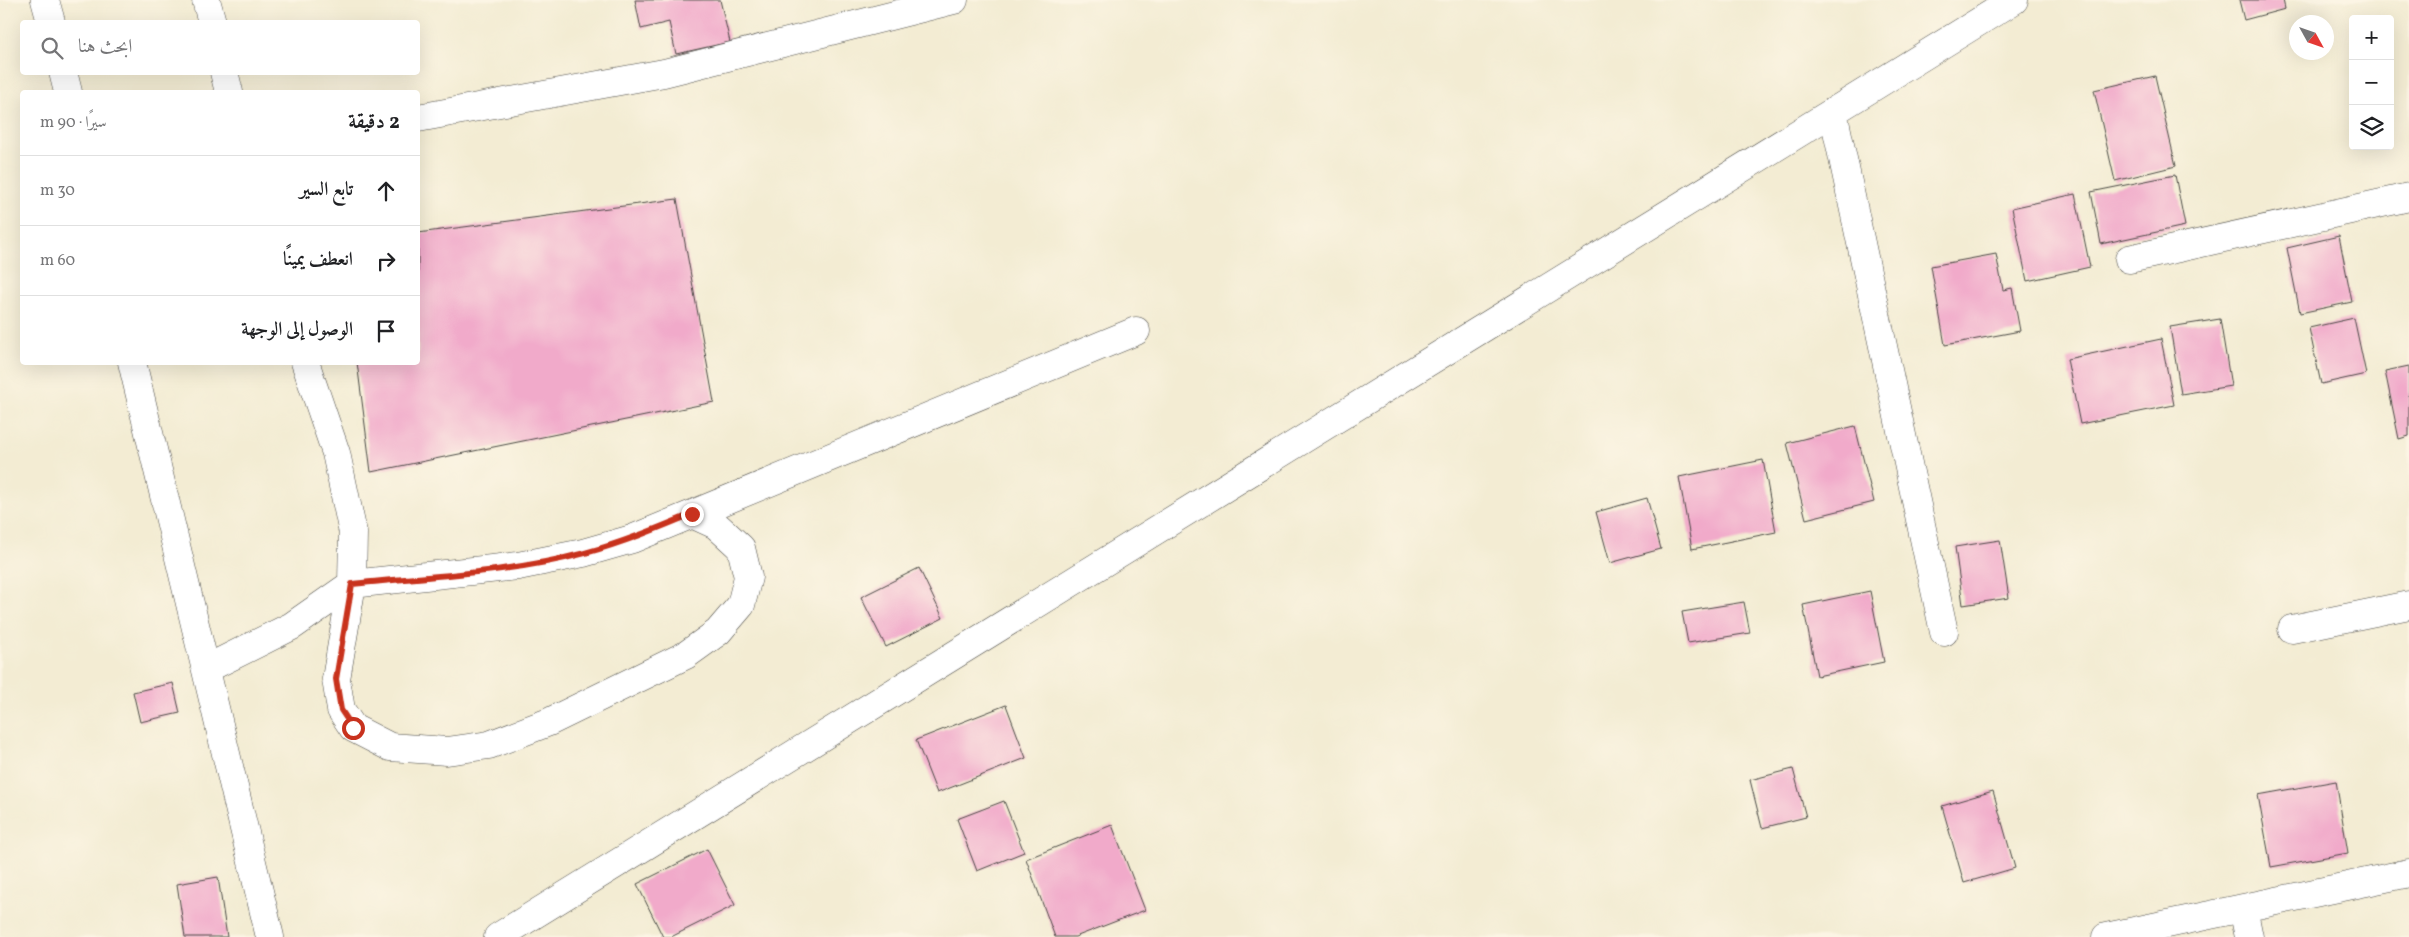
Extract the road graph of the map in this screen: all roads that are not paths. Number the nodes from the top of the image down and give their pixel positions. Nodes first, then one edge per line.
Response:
1 (45, 0) edge
2 (206, 0) edge
3 (954, 0) edge
4 (2014, 0) edge
5 (50, 20) edge
6 (211, 20) edge
7 (64, 75) edge
8 (225, 75) edge
9 (68, 90) edge
10 (228, 90) edge
11 (1833, 112) junction
12 (420, 118) edge
13 (2409, 197) edge
14 (2129, 259) dead end
15 (1136, 331) dead end
16 (133, 365) edge
17 (305, 365) edge
18 (692, 514) junction
19 (352, 584) junction
20 (2409, 605) edge
21 (2292, 629) dead end
22 (1944, 632) dead end
23 (206, 669) junction
24 (2409, 873) edge
25 (2243, 908) junction
26 (270, 937) edge
27 (498, 937) edge
28 (2106, 937) edge
29 (2249, 937) edge

1 - 5 street
2 - 6 street
3 - 12 street
4 - 11 street
7 - 9 street
8 - 10 street
11 - 22 street
11 - 27 street
13 - 14 street
15 - 18 street
16 - 23 street
17 - 19 street
18 - 19 street
18 - 19 street
19 - 23 street
20 - 21 street
23 - 26 street
24 - 25 street
25 - 28 street
25 - 29 street

